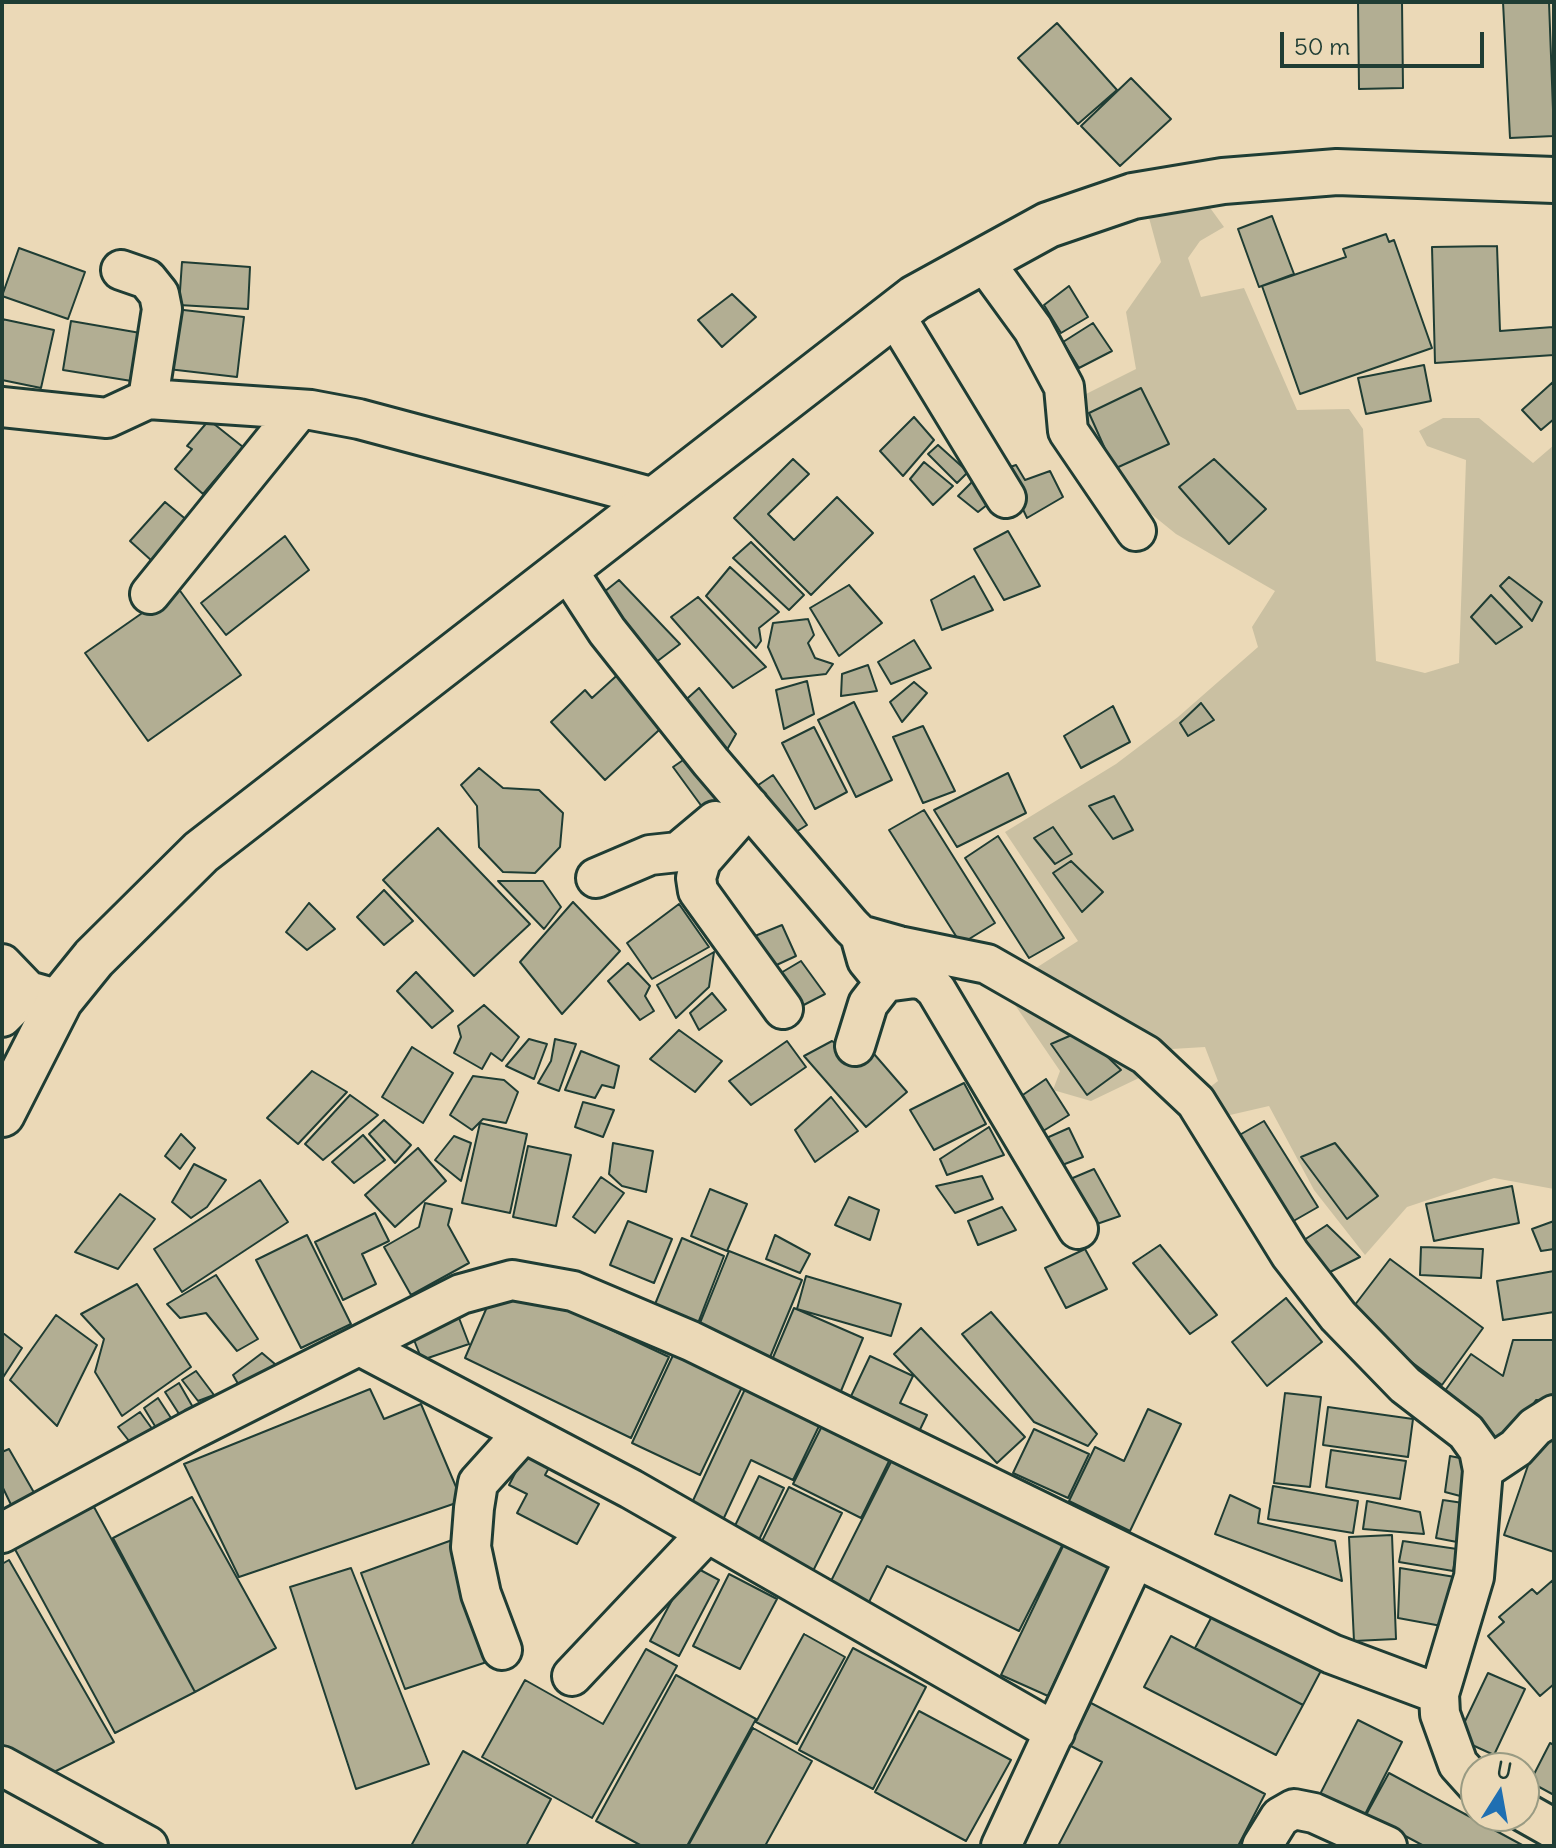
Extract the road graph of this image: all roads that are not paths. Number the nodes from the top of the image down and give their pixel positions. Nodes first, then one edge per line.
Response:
1 (1554, 180) edge
2 (982, 259) junction
3 (121, 270) dead end
4 (894, 314) junction
5 (148, 399) junction
6 (2, 407) edge
7 (299, 410) junction
8 (655, 498) junction
9 (1006, 498) dead end
10 (1136, 531) dead end
11 (566, 568) junction
12 (150, 594) dead end
13 (745, 802) junction
14 (596, 878) dead end
15 (860, 935) junction
16 (2, 964) edge
17 (885, 982) junction
18 (30, 1003) edge
19 (783, 1009) dead end
20 (855, 1046) dead end
21 (2, 1114) edge
22 (1078, 1229) dead end
23 (360, 1346) junction
24 (1554, 1415) edge
25 (523, 1433) junction
26 (1483, 1470) junction
27 (2, 1533) edge
28 (707, 1533) junction
29 (1135, 1558) junction
30 (502, 1650) dead end
31 (572, 1676) dead end
32 (1439, 1694) junction
33 (1055, 1732) junction
34 (2, 1766) edge
35 (1460, 1766) edge
36 (148, 1846) edge
37 (1001, 1846) edge
38 (1262, 1846) edge
39 (1387, 1846) edge

1 - 2 highway
2 - 4 highway
2 - 10 street
3 - 5 street
4 - 8 highway
4 - 9 street
5 - 6 street
5 - 7 street
7 - 8 street
7 - 12 street
8 - 11 highway
11 - 13 street
11 - 18 highway
13 - 14 street
13 - 15 street
13 - 19 street
15 - 17 street
15 - 26 street
16 - 18 street
17 - 20 street
17 - 22 street
18 - 21 highway
23 - 25 street
23 - 27 street
23 - 29 street
24 - 26 street
25 - 28 street
25 - 30 street
26 - 32 street
28 - 31 street
28 - 33 street
29 - 32 street
29 - 33 street
32 - 35 street
33 - 37 street
34 - 36 street
38 - 39 street

